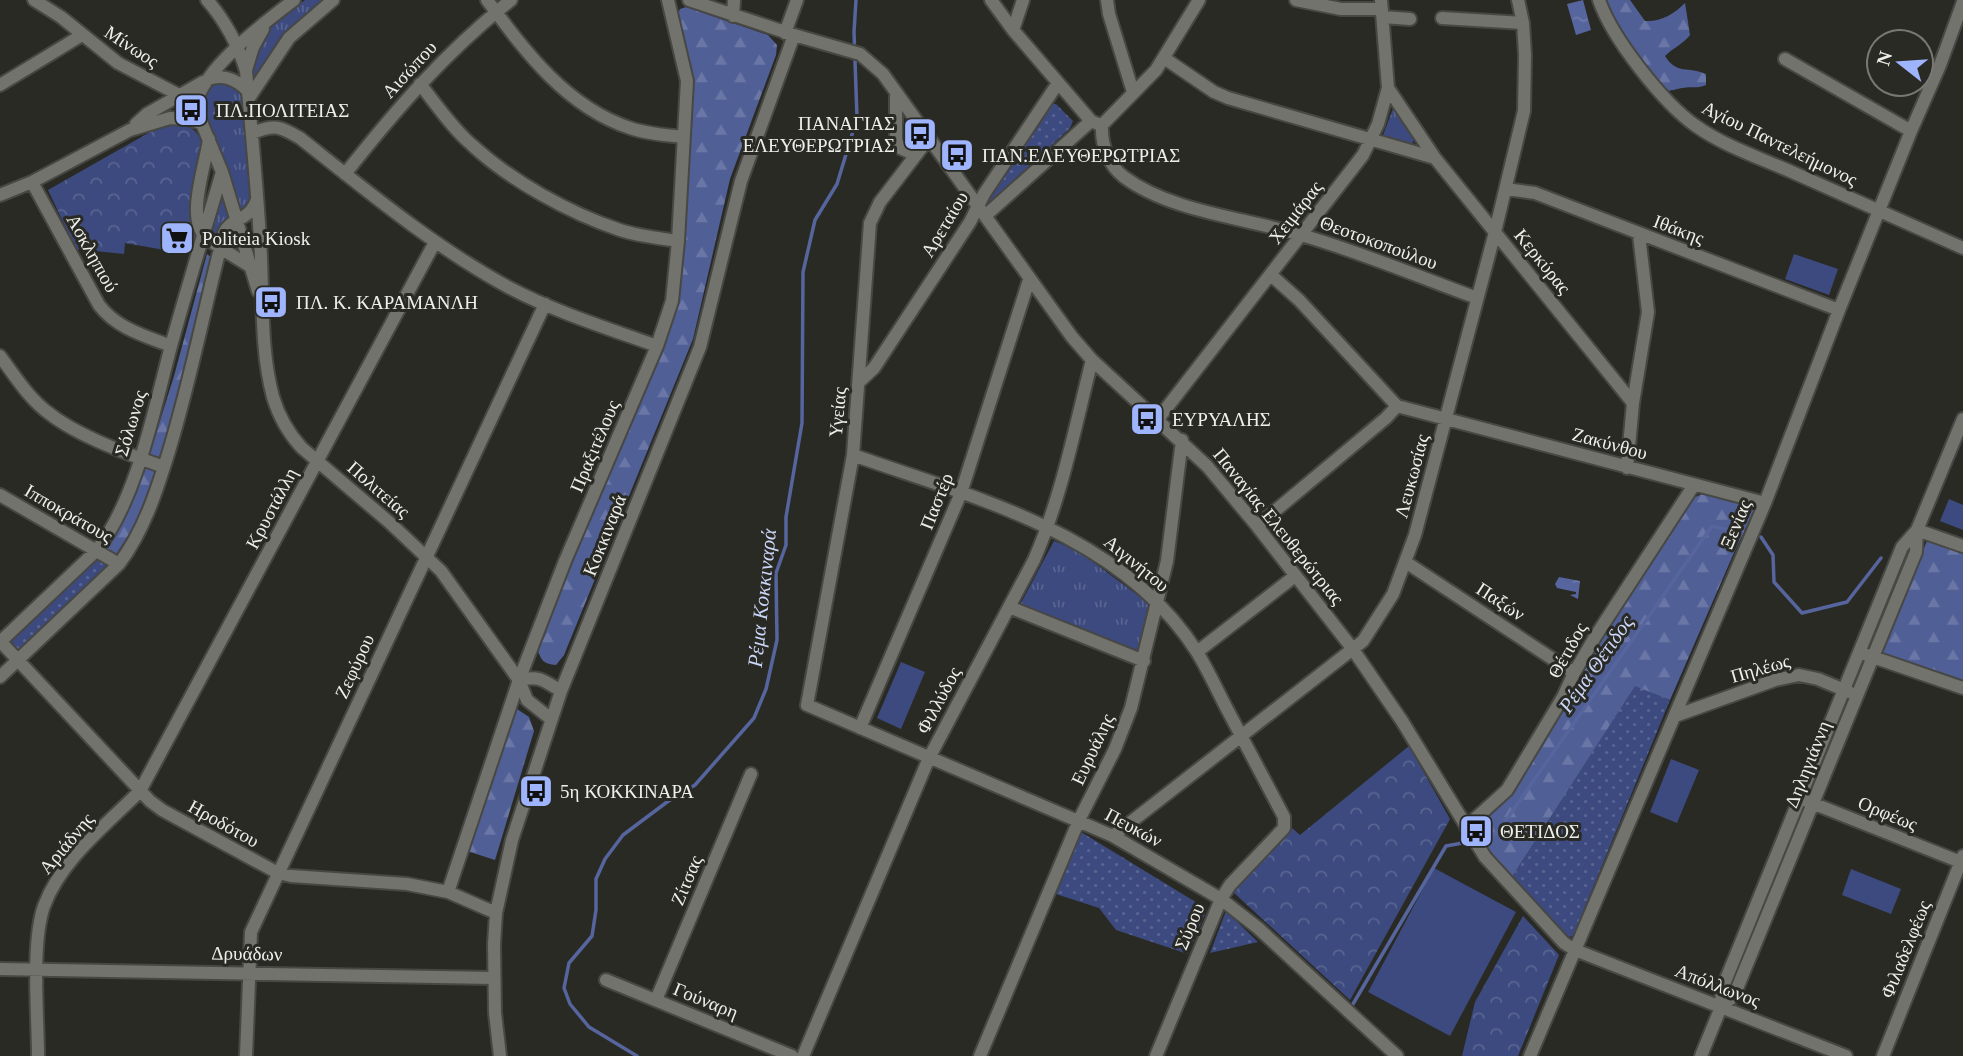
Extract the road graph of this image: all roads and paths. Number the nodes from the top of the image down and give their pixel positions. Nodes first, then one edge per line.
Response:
1 (34, 0) edge
2 (207, 0) edge
3 (294, 0) edge
4 (332, 0) edge
5 (487, 0) edge
6 (511, 0) edge
7 (668, 0) edge
8 (689, 0) edge
9 (734, 0) edge
10 (797, 0) edge
11 (991, 0) edge
12 (1023, 0) edge
13 (1107, 0) edge
14 (1199, 0) edge
15 (1297, 0) edge
16 (1518, 0) edge
17 (1599, 0) edge
18 (1963, 2) edge
19 (1382, 9) edge
20 (496, 12) junction
21 (733, 16) junction
22 (1442, 18) dead end
23 (268, 19) junction
24 (1410, 19) dead end
25 (1523, 23) junction
26 (1013, 30) junction
27 (790, 34) junction
28 (82, 35) junction
29 (237, 48) junction
30 (1164, 58) junction
31 (1785, 59) dead end
32 (246, 71) junction
33 (206, 81) junction
34 (1058, 83) junction
35 (420, 84) junction
36 (0, 85) edge
37 (1388, 88) junction
38 (1133, 92) junction
39 (896, 93) junction
40 (179, 95) junction
41 (248, 95) junction
42 (201, 123) junction
43 (1096, 123) junction
44 (130, 130) junction
45 (1911, 131) junction
46 (252, 132) junction
47 (683, 137) junction
48 (929, 138) junction
49 (209, 139) junction
50 (1370, 141) junction
51 (916, 155) junction
52 (1435, 158) junction
53 (222, 172) junction
54 (345, 174) junction
55 (32, 182) junction
56 (1506, 189) junction
57 (0, 195) edge
58 (258, 197) junction
59 (1879, 211) junction
60 (982, 212) junction
61 (238, 220) junction
62 (1495, 232) junction
63 (203, 234) junction
64 (1301, 234) junction
65 (1639, 235) junction
66 (678, 241) junction
67 (435, 243) junction
68 (221, 247) junction
69 (1963, 248) edge
70 (251, 267) junction
71 (1270, 275) junction
72 (1029, 280) junction
73 (1477, 298) junction
74 (545, 304) junction
75 (263, 308) junction
76 (1839, 310) junction
77 (171, 346) junction
78 (657, 346) junction
79 (0, 355) edge
80 (1092, 359) junction
81 (859, 382) junction
82 (1633, 403) junction
83 (1397, 405) junction
84 (1446, 418) junction
85 (1158, 419) junction
86 (1963, 419) edge
87 (1182, 440) junction
88 (853, 455) junction
89 (140, 459) junction
90 (317, 461) junction
91 (164, 467) junction
92 (1627, 468) junction
93 (1694, 485) junction
94 (961, 493) junction
95 (0, 495) edge
96 (1765, 503) junction
97 (1257, 526) junction
98 (1048, 527) junction
99 (1917, 530) junction
100 (1963, 546) edge
101 (96, 551) junction
102 (426, 556) junction
103 (1407, 563) junction
104 (119, 564) junction
105 (1295, 576) junction
106 (1157, 602) junction
107 (1009, 607) junction
108 (0, 641) edge
109 (1352, 648) junction
110 (1196, 652) junction
111 (1866, 655) junction
112 (17, 659) junction
113 (1144, 661) junction
114 (1574, 673) junction
115 (0, 677) edge
116 (519, 680) junction
117 (1963, 688) edge
118 (561, 691) junction
119 (1850, 692) junction
120 (807, 705) joint
121 (1675, 716) junction
122 (551, 719) junction
123 (860, 728) junction
124 (1241, 735) junction
125 (929, 758) junction
126 (751, 774) dead end
127 (140, 791) junction
128 (1799, 798) junction
129 (1813, 803) junction
130 (1079, 820) junction
131 (1466, 827) junction
132 (1284, 828) joint
133 (1113, 836) junction
134 (1962, 861) edge
135 (278, 873) junction
136 (448, 892) junction
137 (1221, 899) junction
138 (1757, 902) junction
139 (1770, 907) junction
140 (496, 913) junction
141 (1575, 950) junction
142 (0, 969) edge
143 (38, 969) junction
144 (248, 972) junction
145 (494, 978) junction
146 (606, 980) dead end
147 (656, 1000) junction
148 (1721, 1007) junction
149 (38, 1056) edge
150 (246, 1056) edge
151 (500, 1056) edge
152 (792, 1056) edge
153 (803, 1056) edge
154 (980, 1056) edge
155 (1156, 1056) edge
156 (1397, 1056) edge
157 (1530, 1056) edge
158 (1701, 1056) edge
159 (1846, 1056) edge
160 (1883, 1056) edge

1 - 28 street, Μίνωος
2 - 29 street
3 - 23 street
4 - 41 street
5 - 20 street
6 - 20 street, Αισώπου
7 - 47 street, Πραξιτέλους
8 - 21 street, Παναγίας Ελευθερώτριας
9 - 21 street
10 - 27 street, Κοκκιναρά
11 - 26 street, Θεοτοκοπούλου
12 - 26 street
13 - 38 street
14 - 30 street, Αρεταίου
15 - 19 street
16 - 25 street, Λευκωσίας
17 - 59 street, Αγίου Παντελεήμονος
18 - 45 street, Ξενίας
19 - 24 street
19 - 37 street, Χειμάρας
20 - 35 street, Αισώπου
20 - 47 street
21 - 27 street, Παναγίας Ελευθερώτριας
22 - 25 street
23 - 29 street
23 - 32 street
25 - 56 street, Λευκωσίας
26 - 34 street, Θεοτοκοπούλου
27 - 39 street, Παναγίας Ελευθερώτριας
27 - 118 street, Κοκκιναρά
28 - 36 street
28 - 40 street, Μίνωος
29 - 32 street
29 - 33 street
30 - 38 street, Αρεταίου
30 - 50 street
31 - 45 street
32 - 41 street, Πολιτείας
33 - 40 street
33 - 41 street
33 - 42 street
34 - 43 street, Θεοτοκοπούλου
34 - 60 street, Αρεταίου
35 - 54 street, Αισώπου
35 - 66 street
37 - 50 street, Χειμάρας
37 - 52 street, Κερκύρας
38 - 43 street, Αρεταίου
39 - 48 street, Παναγίας Ελευθερώτριας
39 - 51 street
40 - 44 street
41 - 46 street, Πολιτείας
42 - 44 street
42 - 49 street, Πολιτείας
43 - 60 street, Αρεταίου
43 - 64 street, Θεοτοκοπούλου
44 - 55 street
45 - 59 street, Ξενίας
46 - 54 street
46 - 58 street, Πολιτείας
47 - 66 street, Πραξιτέλους
48 - 51 street, Υγείας
48 - 60 street, Παναγίας Ελευθερώτριας
49 - 53 street, Πολιτείας
49 - 63 street
50 - 52 street
50 - 64 street, Χειμάρας
51 - 81 street, Υγείας
52 - 62 street, Κερκύρας
53 - 61 street, Πολιτείας
53 - 63 street, Σόλωνος
54 - 67 street
55 - 57 street
55 - 77 street, Ασκληπιού
56 - 62 street, Λευκωσίας
56 - 65 street, Ιθάκης
58 - 61 street
58 - 75 street, Πολιτείας
59 - 69 street, Αγίου Παντελεήμονος
59 - 76 street, Ξενίας
60 - 72 street, Παναγίας Ελευθερώτριας
60 - 81 street, Αρεταίου
61 - 68 street
61 - 70 street, Πολιτείας
62 - 73 street, Λευκωσίας
62 - 82 street, Κερκύρας
63 - 68 street
63 - 77 street, Σόλωνος
64 - 71 street, Χειμάρας
64 - 73 street, Θεοτοκοπούλου
65 - 76 street, Ιθάκης
65 - 82 street
66 - 78 street, Πραξιτέλους
67 - 74 street
67 - 90 street, Κρυστάλλη
68 - 70 street
68 - 91 street
70 - 75 street, Πολιτείας
71 - 83 street
71 - 85 street, Χειμάρας
72 - 80 street, Παναγίας Ελευθερώτριας
72 - 94 street, Παστέρ
73 - 84 street, Λευκωσίας
74 - 78 street
74 - 102 street, Ζεφύρου
75 - 90 street, Πολιτείας
76 - 96 street, Ξενίας
77 - 89 street, Σόλωνος
78 - 116 street, Πραξιτέλους
79 - 89 street
80 - 85 street, Παναγίας Ελευθερώτριας
80 - 98 street, Φιλλύδος
81 - 88 street, Υγείας
82 - 92 street
83 - 84 street, Ζακύνθου
83 - 97 street
84 - 92 street, Ζακύνθου
84 - 103 street, Λευκωσίας
85 - 87 street, Παναγίας Ελευθερώτριας
86 - 99 street, Δηληγιάννη
87 - 97 street, Παναγίας Ελευθερώτριας
87 - 106 street, Ευρυάλης
88 - 94 street, Αιγινήτου
88 - 120 street, Υγείας
89 - 91 street
89 - 101 street, Σόλωνος
90 - 102 street, Πολιτείας
90 - 127 street, Κρυστάλλη
91 - 104 street
92 - 93 street, Ζακύνθου
93 - 96 street, Ζακύνθου
93 - 114 street, Θέτιδος
94 - 98 street, Αιγινήτου
94 - 123 street, Παστέρ
95 - 101 street, Ιπποκράτους
96 - 121 street, Ξενίας
97 - 105 street, Παναγίας Ελευθερώτριας
98 - 106 street, Αιγινήτου
98 - 107 street, Φιλλύδος
99 - 100 street
99 - 111 street, Δηληγιάννη
101 - 104 street, Ιπποκράτους
101 - 108 street, Σόλωνος
102 - 116 street, Πολιτείας
102 - 135 street, Ζεφύρου
103 - 109 street, Λευκωσίας
103 - 114 street, Παξών
104 - 112 street
105 - 109 street, Παναγίας Ελευθερώτριας
105 - 110 street
106 - 110 street, Αιγινήτου
106 - 113 street, Ευρυάλης
107 - 113 street
107 - 125 street, Φιλλύδος
108 - 112 street, Ηροδότου
109 - 124 street, Λευκωσίας
109 - 131 street, Παναγίας Ελευθερώτριας
110 - 124 street, Αιγινήτου
111 - 117 street
111 - 119 street, Δηληγιάννη
112 - 115 street
112 - 127 street, Ηροδότου
113 - 130 street, Ευρυάλης
114 - 131 street, Θέτιδος
116 - 118 street
116 - 122 street, Πολιτείας
116 - 136 street, Πραξιτέλους
118 - 122 street, Κοκκιναρά
119 - 121 street, Πηλέως
119 - 128 street, Δηληγιάννη
119 - 129 street, Δηληγιάννη
120 - 123 street, Πευκών
121 - 141 street, Ξενίας
122 - 140 street, Κοκκιναρά
123 - 125 street, Πευκών
124 - 132 street, Αιγινήτου
124 - 133 street, Λευκωσίας
125 - 130 street, Πευκών
125 - 153 street, Φιλλύδος
126 - 147 street, Ζίτσας
127 - 135 street, Ηροδότου
127 - 143 street, Αριάδνης
128 - 129 street, Ορφέως
128 - 138 street, Δηληγιάννη
129 - 134 street, Ορφέως
129 - 139 street, Δηληγιάννη
130 - 133 street, Πευκών
130 - 154 street, Ευρυάλης
131 - 141 street, Παναγίας Ελευθερώτριας
132 - 137 street, Σύρου
133 - 137 street, Πευκών
134 - 160 street, Φιλαδελφέως
135 - 136 street, Ηροδότου
135 - 144 street, Ζεφύρου
136 - 140 street, Ηροδότου
137 - 155 street, Σύρου
137 - 156 street, Πευκών
138 - 139 street
138 - 148 street, Δηληγιάννη
139 - 148 street, Δηληγιάννη
140 - 145 street, Κοκκιναρά
141 - 148 street, Απόλλωνος
141 - 157 street, Ξενίας
142 - 143 street, Δρυάδων
143 - 144 street, Δρυάδων
143 - 149 street, Αριάδνης
144 - 145 street, Δρυάδων
144 - 150 street, Ζεφύρου
145 - 151 street, Κοκκιναρά
146 - 147 street, Γούναρη
147 - 152 street, Γούναρη
148 - 158 street, Δηληγιάννη
148 - 159 street, Απόλλωνος

